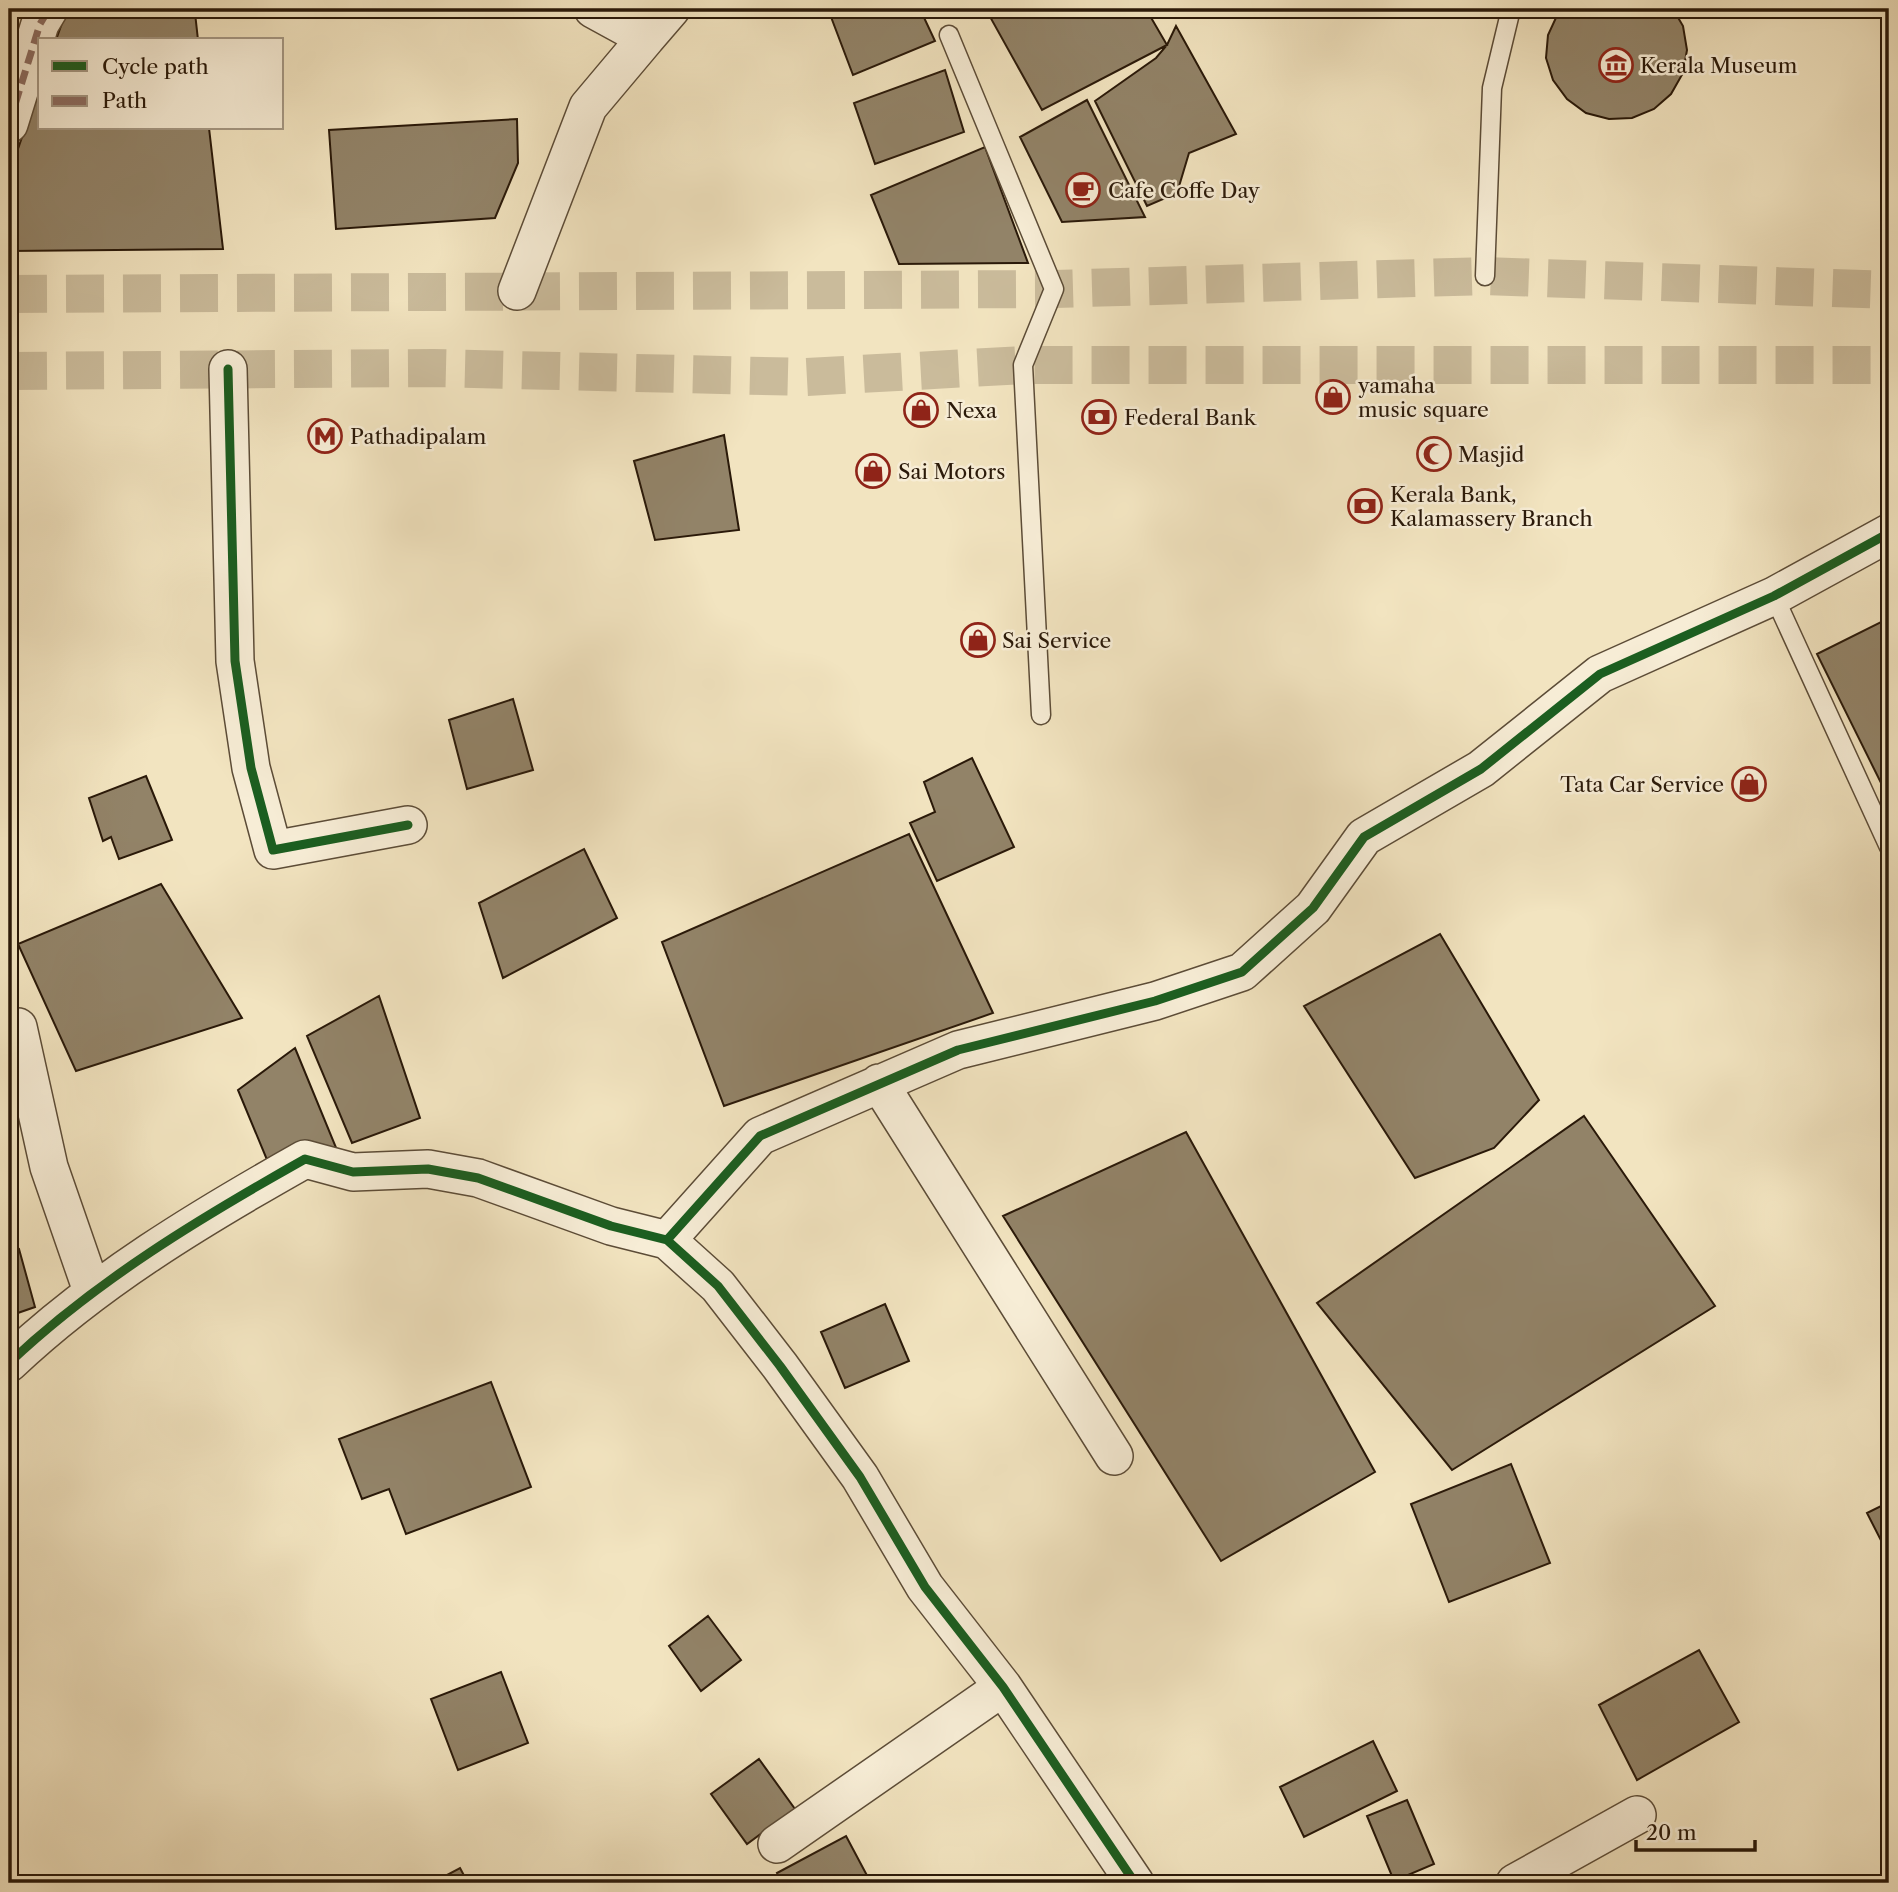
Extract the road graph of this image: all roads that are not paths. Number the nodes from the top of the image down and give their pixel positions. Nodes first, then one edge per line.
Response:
1 (49, 9) edge
2 (593, 9) edge
3 (671, 9) edge
4 (1511, 9) edge
5 (949, 35) dead end
6 (646, 38) junction
7 (9, 124) edge
8 (1485, 276) dead end
9 (517, 291) dead end
10 (228, 369) dead end
11 (1889, 533) edge
12 (1774, 596) junction
13 (1041, 715) dead end
14 (408, 825) dead end
15 (1889, 847) edge
16 (18, 1027) dead end
17 (879, 1083) junction
18 (667, 1240) junction
19 (92, 1291) junction
20 (9, 1363) edge
21 (1114, 1456) dead end
22 (1003, 1687) junction
23 (1637, 1815) dead end
24 (777, 1844) dead end
25 (1135, 1883) edge
26 (1515, 1883) edge

1 - 7 street
2 - 6 street
3 - 6 street
4 - 8 lane
5 - 13 lane
6 - 9 street
10 - 14 street
11 - 12 street
12 - 15 lane
12 - 17 street
16 - 19 street
17 - 18 street
17 - 21 street
18 - 19 street
18 - 22 street
19 - 20 street
22 - 24 street
22 - 25 street
23 - 26 street

